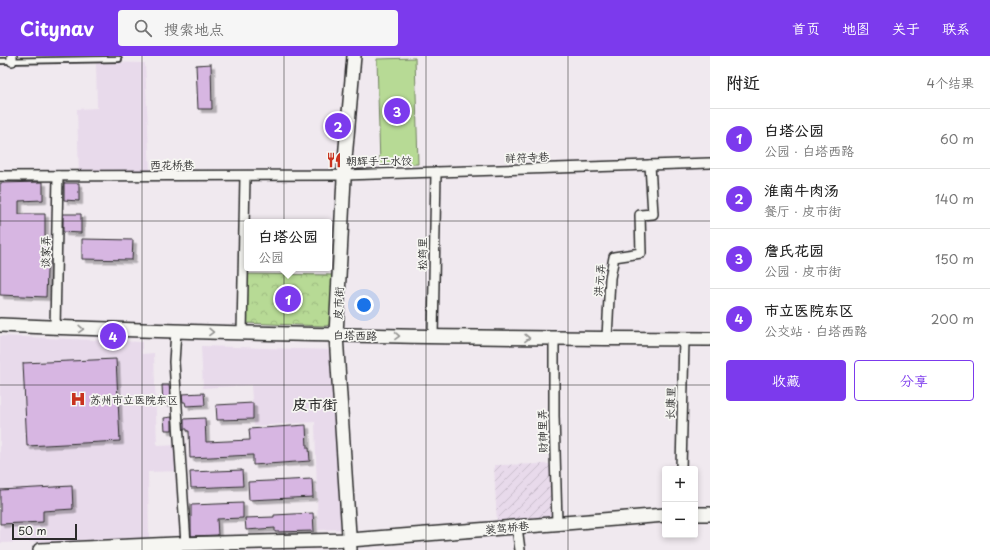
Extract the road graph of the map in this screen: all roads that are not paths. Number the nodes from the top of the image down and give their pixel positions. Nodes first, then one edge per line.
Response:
1 (354, 56) edge
2 (12, 59) edge
3 (119, 59) dead end
4 (0, 61) edge
5 (710, 162) edge
6 (650, 165) junction
7 (436, 172) junction
8 (344, 175) junction
9 (0, 176) edge
10 (58, 176) junction
11 (245, 176) junction
12 (244, 219) edge
13 (244, 228) edge
14 (0, 326) edge
15 (55, 328) junction
16 (176, 331) junction
17 (242, 333) junction
18 (336, 335) junction
19 (433, 336) junction
20 (554, 338) junction
21 (607, 338) junction
22 (684, 339) junction
23 (710, 339) edge
24 (680, 466) edge
25 (698, 514) edge
26 (710, 514) edge
27 (662, 515) edge
28 (557, 523) junction
29 (517, 527) junction
30 (186, 544) junction
31 (350, 545) edge
32 (211, 547) edge
33 (40, 550) edge
34 (520, 550) edge

1 - 8 street, 皮市街
2 - 3 lane
2 - 4 lane
5 - 6 street, 祥符寺巷
6 - 7 street, 祥符寺巷
6 - 21 street, 洪元弄
7 - 8 street, 祥符寺巷
7 - 19 street, 松筠里
8 - 11 street, 西花桥巷
8 - 18 street, 皮市街
9 - 10 street, 西花桥巷
10 - 11 street, 西花桥巷
10 - 15 street, 谈家弄
11 - 12 street
13 - 17 street
14 - 15 street, 白塔西路
15 -> 16 street, 白塔西路
16 -> 17 street, 白塔西路
16 - 30 street
17 - 18 street, 白塔西路
18 -> 19 street, 白塔西路
18 - 31 street, 皮市街
19 -> 20 street, 白塔西路
20 - 21 street, 白塔西路
20 - 28 street, 财神里弄
21 - 22 street, 白塔西路
22 - 23 street, 白塔西路
22 - 24 street, 长康里
25 - 26 street
27 - 28 street, 装驾桥巷
28 - 29 street, 装驾桥巷
29 - 31 street, 装驾桥巷
29 - 34 street
30 - 32 street, 装驾桥巷
30 - 33 street, 装驾桥巷
31 - 32 street, 装驾桥巷

